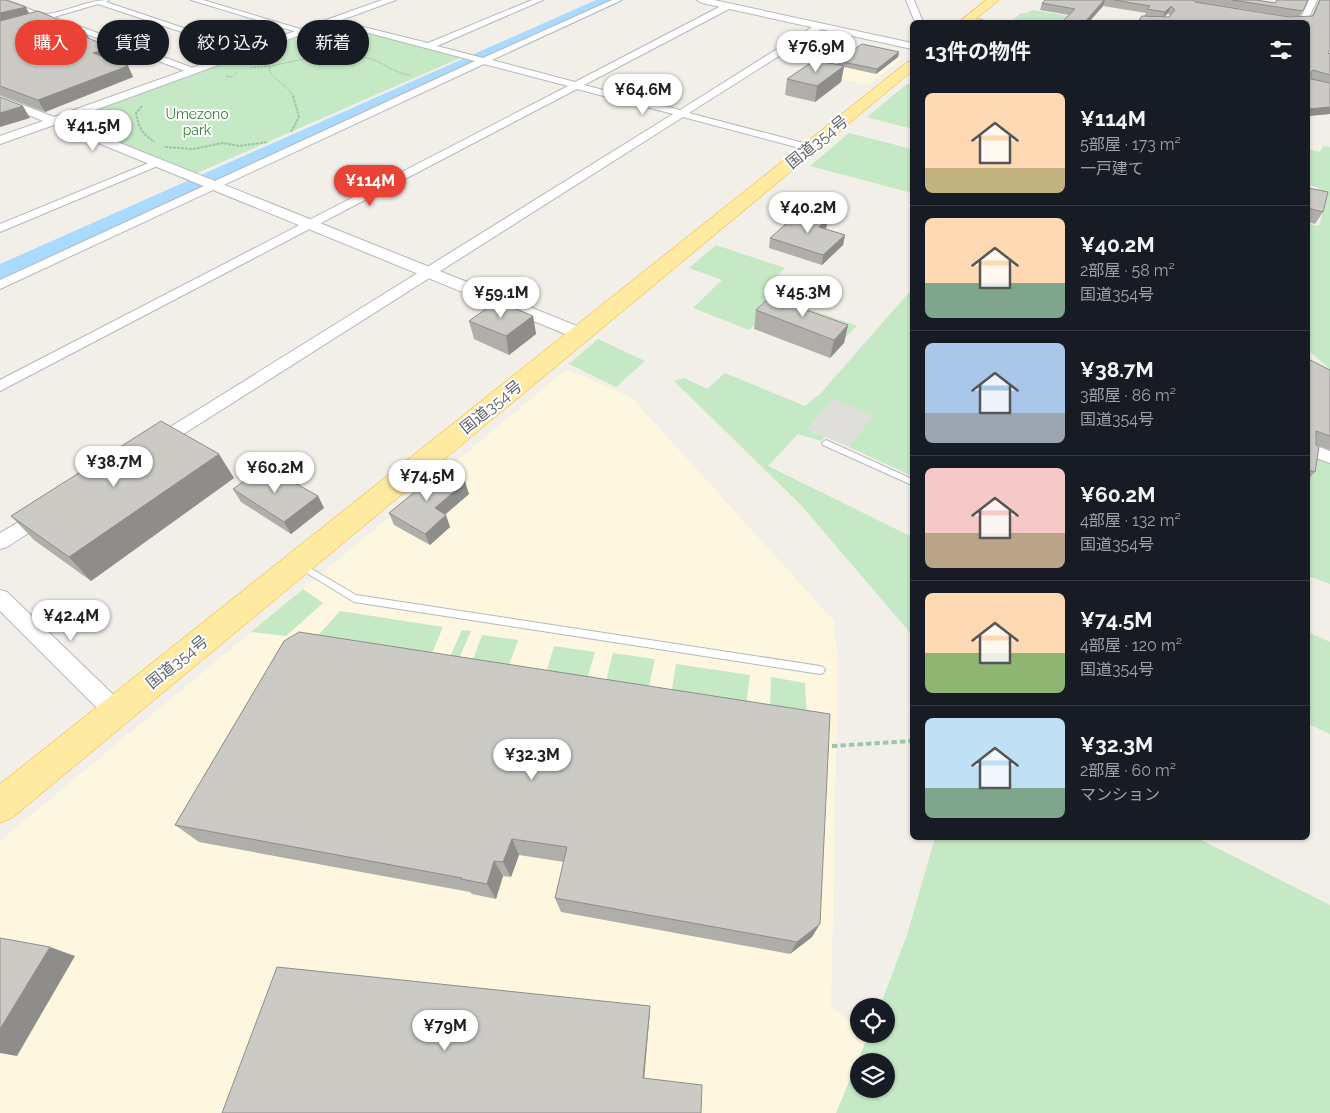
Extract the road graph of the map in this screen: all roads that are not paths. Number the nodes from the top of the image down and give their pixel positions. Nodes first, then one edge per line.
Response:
1 (0, 0) edge
2 (195, 0) edge
3 (391, 0) edge
4 (539, 0) edge
5 (618, 0) edge
6 (702, 0) edge
7 (910, 0) edge
8 (993, 0) edge
9 (1313, 0) edge
10 (102, 1) edge
11 (237, 2) dead end
12 (728, 6) junction
13 (221, 8) junction
14 (45, 17) junction
15 (334, 20) edge
16 (918, 20) edge
17 (968, 20) edge
18 (1304, 20) edge
19 (820, 26) junction
20 (179, 27) edge
21 (297, 29) edge
22 (0, 30) edge
23 (369, 30) edge
24 (429, 46) junction
25 (910, 46) edge
26 (482, 61) junction
27 (210, 65) edge
28 (910, 67) edge
29 (193, 71) junction
30 (575, 86) junction
31 (0, 99) edge
32 (681, 113) junction
33 (54, 121) junction
34 (0, 140) edge
35 (811, 148) junction
36 (156, 163) junction
37 (214, 186) junction
38 (310, 224) junction
39 (0, 228) edge
40 (429, 272) junction
41 (0, 286) edge
42 (580, 334) junction
43 (0, 386) edge
44 (826, 443) dead end
45 (1310, 450) edge
46 (143, 452) edge
47 (1330, 457) edge
48 (910, 481) edge
49 (59, 505) edge
50 (0, 542) edge
51 (298, 563) junction
52 (0, 598) edge
53 (820, 670) dead end
54 (116, 712) junction
55 (0, 806) edge

1 - 14 street
2 - 13 street
3 - 15 street
4 - 24 street
5 - 26 street
6 - 12 street
7 - 16 street
8 - 17 highway
9 - 18 street
10 - 14 street
10 - 20 street
11 - 13 street
12 - 19 street
12 - 30 street
13 - 21 street
14 - 22 street
14 - 29 street
19 - 25 street
19 - 32 street
23 - 24 street
24 - 26 street
26 - 30 street
26 - 37 street
27 - 29 street
28 - 35 highway, 国道354号
29 - 33 street
30 - 32 street
30 - 38 street
31 - 33 street
32 - 35 street
32 - 40 street
33 - 34 street
33 - 36 street
35 - 42 highway, 国道354号
36 - 37 street
36 - 39 street
37 - 38 street
37 - 41 street
38 - 40 street
38 - 43 street
40 - 42 street
40 - 46 street
42 - 51 highway, 国道354号
44 - 48 lane
45 - 47 street
49 - 50 street
51 - 53 lane
51 - 54 highway, 国道354号
52 - 54 street
54 - 55 highway, 国道354号

